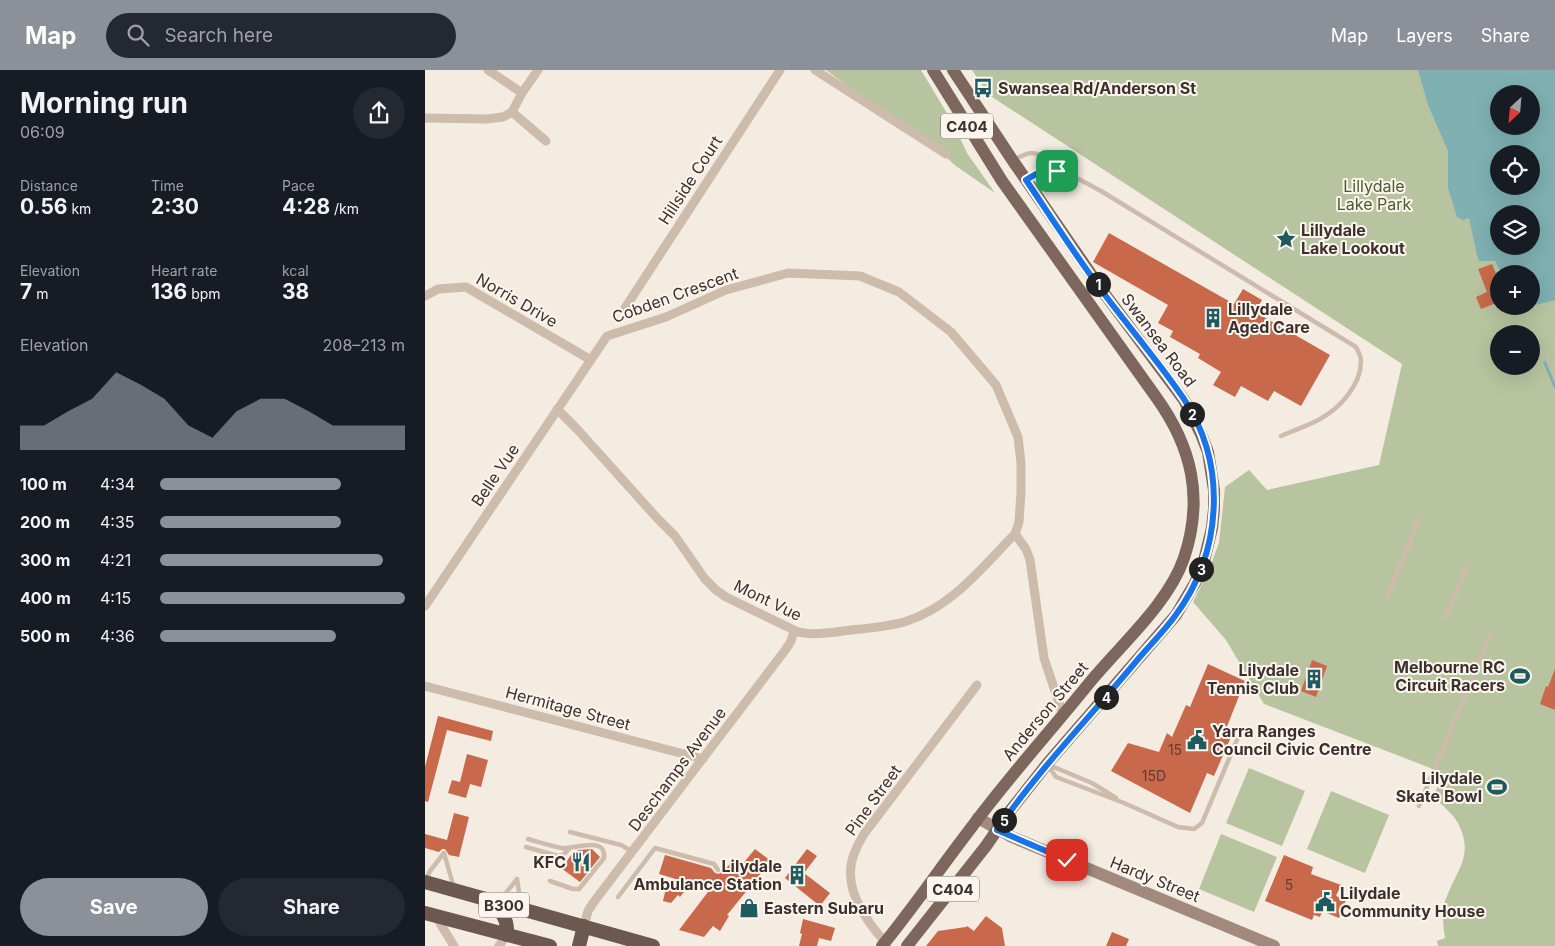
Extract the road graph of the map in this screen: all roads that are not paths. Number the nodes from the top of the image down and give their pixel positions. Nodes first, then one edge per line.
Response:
1 (488, 70) edge
2 (538, 70) edge
3 (780, 70) edge
4 (815, 70) edge
5 (933, 70) edge
6 (953, 70) edge
7 (522, 93) junction
8 (512, 112) junction
9 (425, 118) edge
10 (994, 132) junction
11 (545, 141) dead end
12 (982, 150) junction
13 (946, 154) dead end
14 (1013, 161) junction
15 (1075, 178) junction
16 (1026, 180) junction
17 (1002, 181) junction
18 (425, 296) edge
19 (625, 308) dead end
20 (591, 360) junction
21 (557, 409) junction
22 (1281, 436) dead end
23 (1419, 520) dead end
24 (1015, 534) junction
25 (1467, 567) dead end
26 (1387, 597) dead end
27 (425, 606) edge
28 (1445, 618) dead end
29 (794, 631) junction
30 (1490, 635) dead end
31 (1137, 661) junction
32 (977, 685) dead end
33 (425, 686) edge
34 (1063, 715) junction
35 (1239, 735) dead end
36 (1031, 754) junction
37 (703, 760) junction
38 (1047, 764) junction
39 (1124, 803) junction
40 (1419, 806) dead end
41 (978, 818) junction
42 (997, 830) junction
43 (570, 832) dead end
44 (528, 839) dead end
45 (525, 847) dead end
46 (570, 847) junction
47 (633, 852) junction
48 (718, 870) dead end
49 (425, 881) edge
50 (550, 882) dead end
51 (455, 891) junction
52 (617, 897) dead end
53 (481, 898) junction
54 (495, 902) junction
55 (515, 908) junction
56 (430, 914) edge
57 (583, 926) junction
58 (507, 934) junction
59 (886, 945) edge
60 (454, 946) edge
61 (499, 946) edge
62 (550, 946) edge
63 (579, 946) edge
64 (653, 946) edge
65 (907, 946) edge
66 (1274, 946) edge

1 - 7 street
2 - 7 street
3 - 19 street, Hillside Court
4 - 13 street
5 - 12 main road, C404
6 - 10 main road, Swansea Road / C404
7 - 8 street
8 - 9 street
8 - 11 street
10 - 12 main road
10 - 14 main road, Swansea Road / C404
12 - 17 main road, C404
14 - 15 lane
14 - 16 main road, Swansea Road / C404
14 - 17 main road
15 - 16 lane
15 - 22 lane
16 - 17 main road
16 - 31 main road, Swansea Road / C404
17 - 34 main road, Anderson Street / C404
18 - 20 street, Norris Drive
20 - 21 street, Belle Vue
20 - 24 street, Cobden Crescent
21 - 27 street, Belle Vue
21 - 29 street, Mont Vue
23 - 26 lane
24 - 29 street, Mont Vue
24 - 34 street
25 - 28 lane
29 - 37 street, Deschamps Avenue
30 - 40 lane
31 - 34 main road
31 - 38 main road, C404
32 - 59 street, Pine Street
33 - 37 street, Hermitage Street
34 - 36 main road, Anderson Street / C404
35 - 39 lane
36 - 38 main road
36 - 41 main road, Anderson Street / C404
37 - 47 street, Deschamps Avenue
38 - 39 lane
38 - 39 lane
38 - 42 main road, C404
41 - 42 main road, Hardy Street
41 - 59 main road, Anderson Street / C404
42 - 65 main road, C404
42 - 66 main road, Hardy Street
43 - 47 lane
44 - 46 lane
45 - 46 lane
46 - 50 lane
47 - 57 street, Deschamps Avenue
48 - 52 lane
49 - 51 highway, B300
49 - 51 lane
51 - 53 highway, B300
53 - 54 highway, B300
53 - 58 highway
54 - 55 highway, B300
54 - 55 lane
55 - 57 highway, B300
56 - 58 highway, B300
56 - 60 street
57 - 63 highway
57 - 64 highway, B300
58 - 61 street
58 - 62 highway, B300

